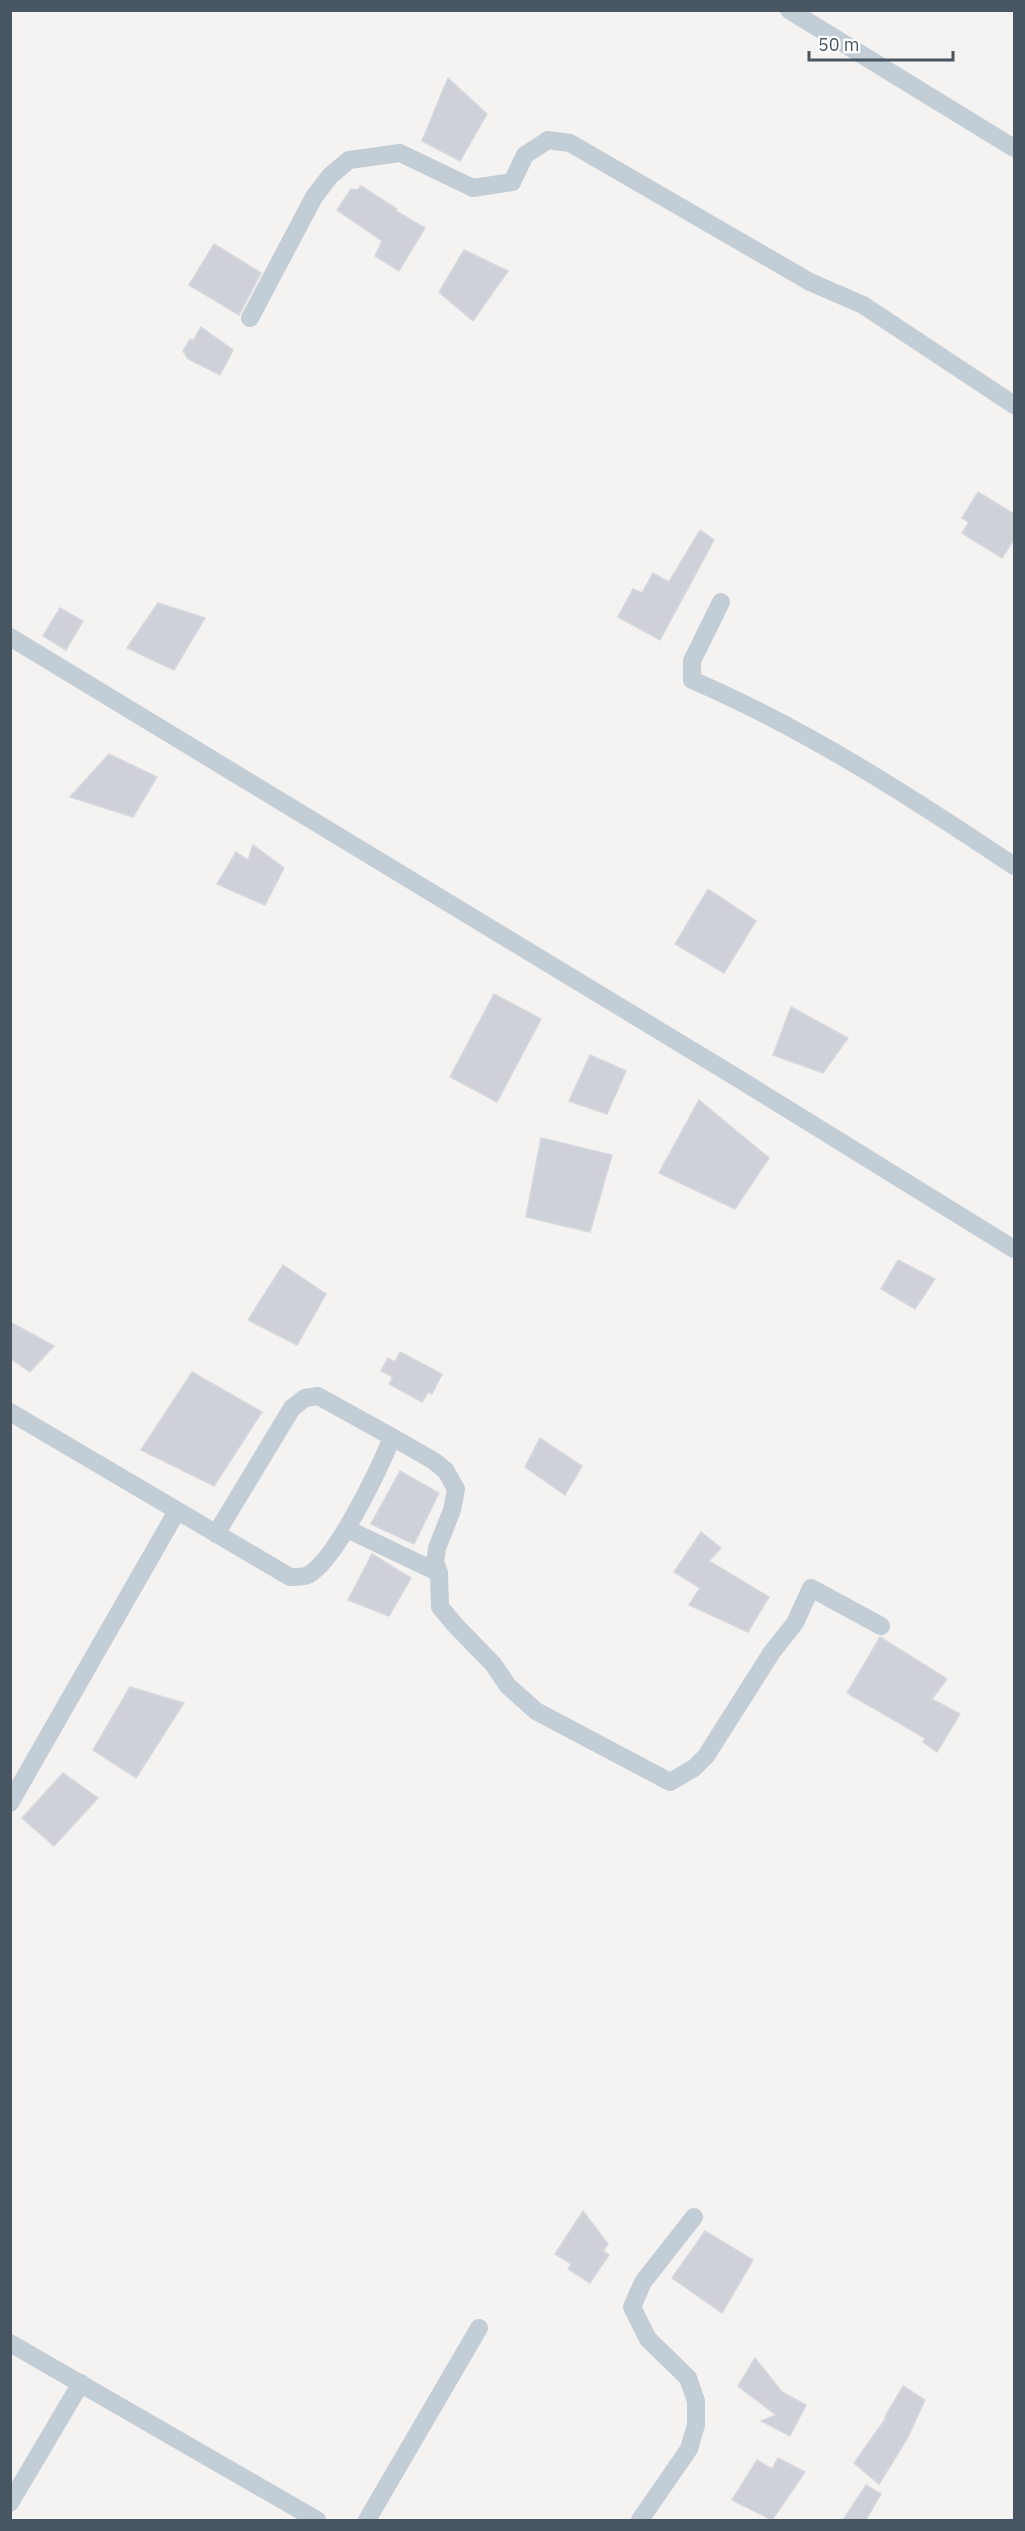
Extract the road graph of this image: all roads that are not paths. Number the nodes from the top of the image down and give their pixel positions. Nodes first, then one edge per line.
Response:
1 (789, 10) edge
2 (1014, 148) edge
3 (250, 318) dead end
4 (1014, 405) edge
5 (721, 602) dead end
6 (10, 637) edge
7 (1014, 866) edge
8 (1014, 1249) edge
9 (10, 1412) edge
10 (392, 1437) junction
11 (177, 1511) junction
12 (347, 1529) junction
13 (216, 1534) junction
14 (439, 1573) junction
15 (881, 1626) dead end
16 (10, 1803) edge
17 (694, 2217) dead end
18 (479, 2328) dead end
19 (10, 2343) edge
20 (81, 2383) junction
21 (10, 2503) edge
22 (317, 2520) edge
23 (367, 2520) edge
24 (640, 2520) edge

1 - 2 street
3 - 4 street
5 - 7 street
6 - 8 street
9 - 11 street
10 - 12 street
10 - 13 street
10 - 14 street
11 - 13 street
11 - 16 street
12 - 13 street
12 - 14 street
14 - 15 street
17 - 24 street
18 - 23 street
19 - 20 street
20 - 21 street
20 - 22 street

